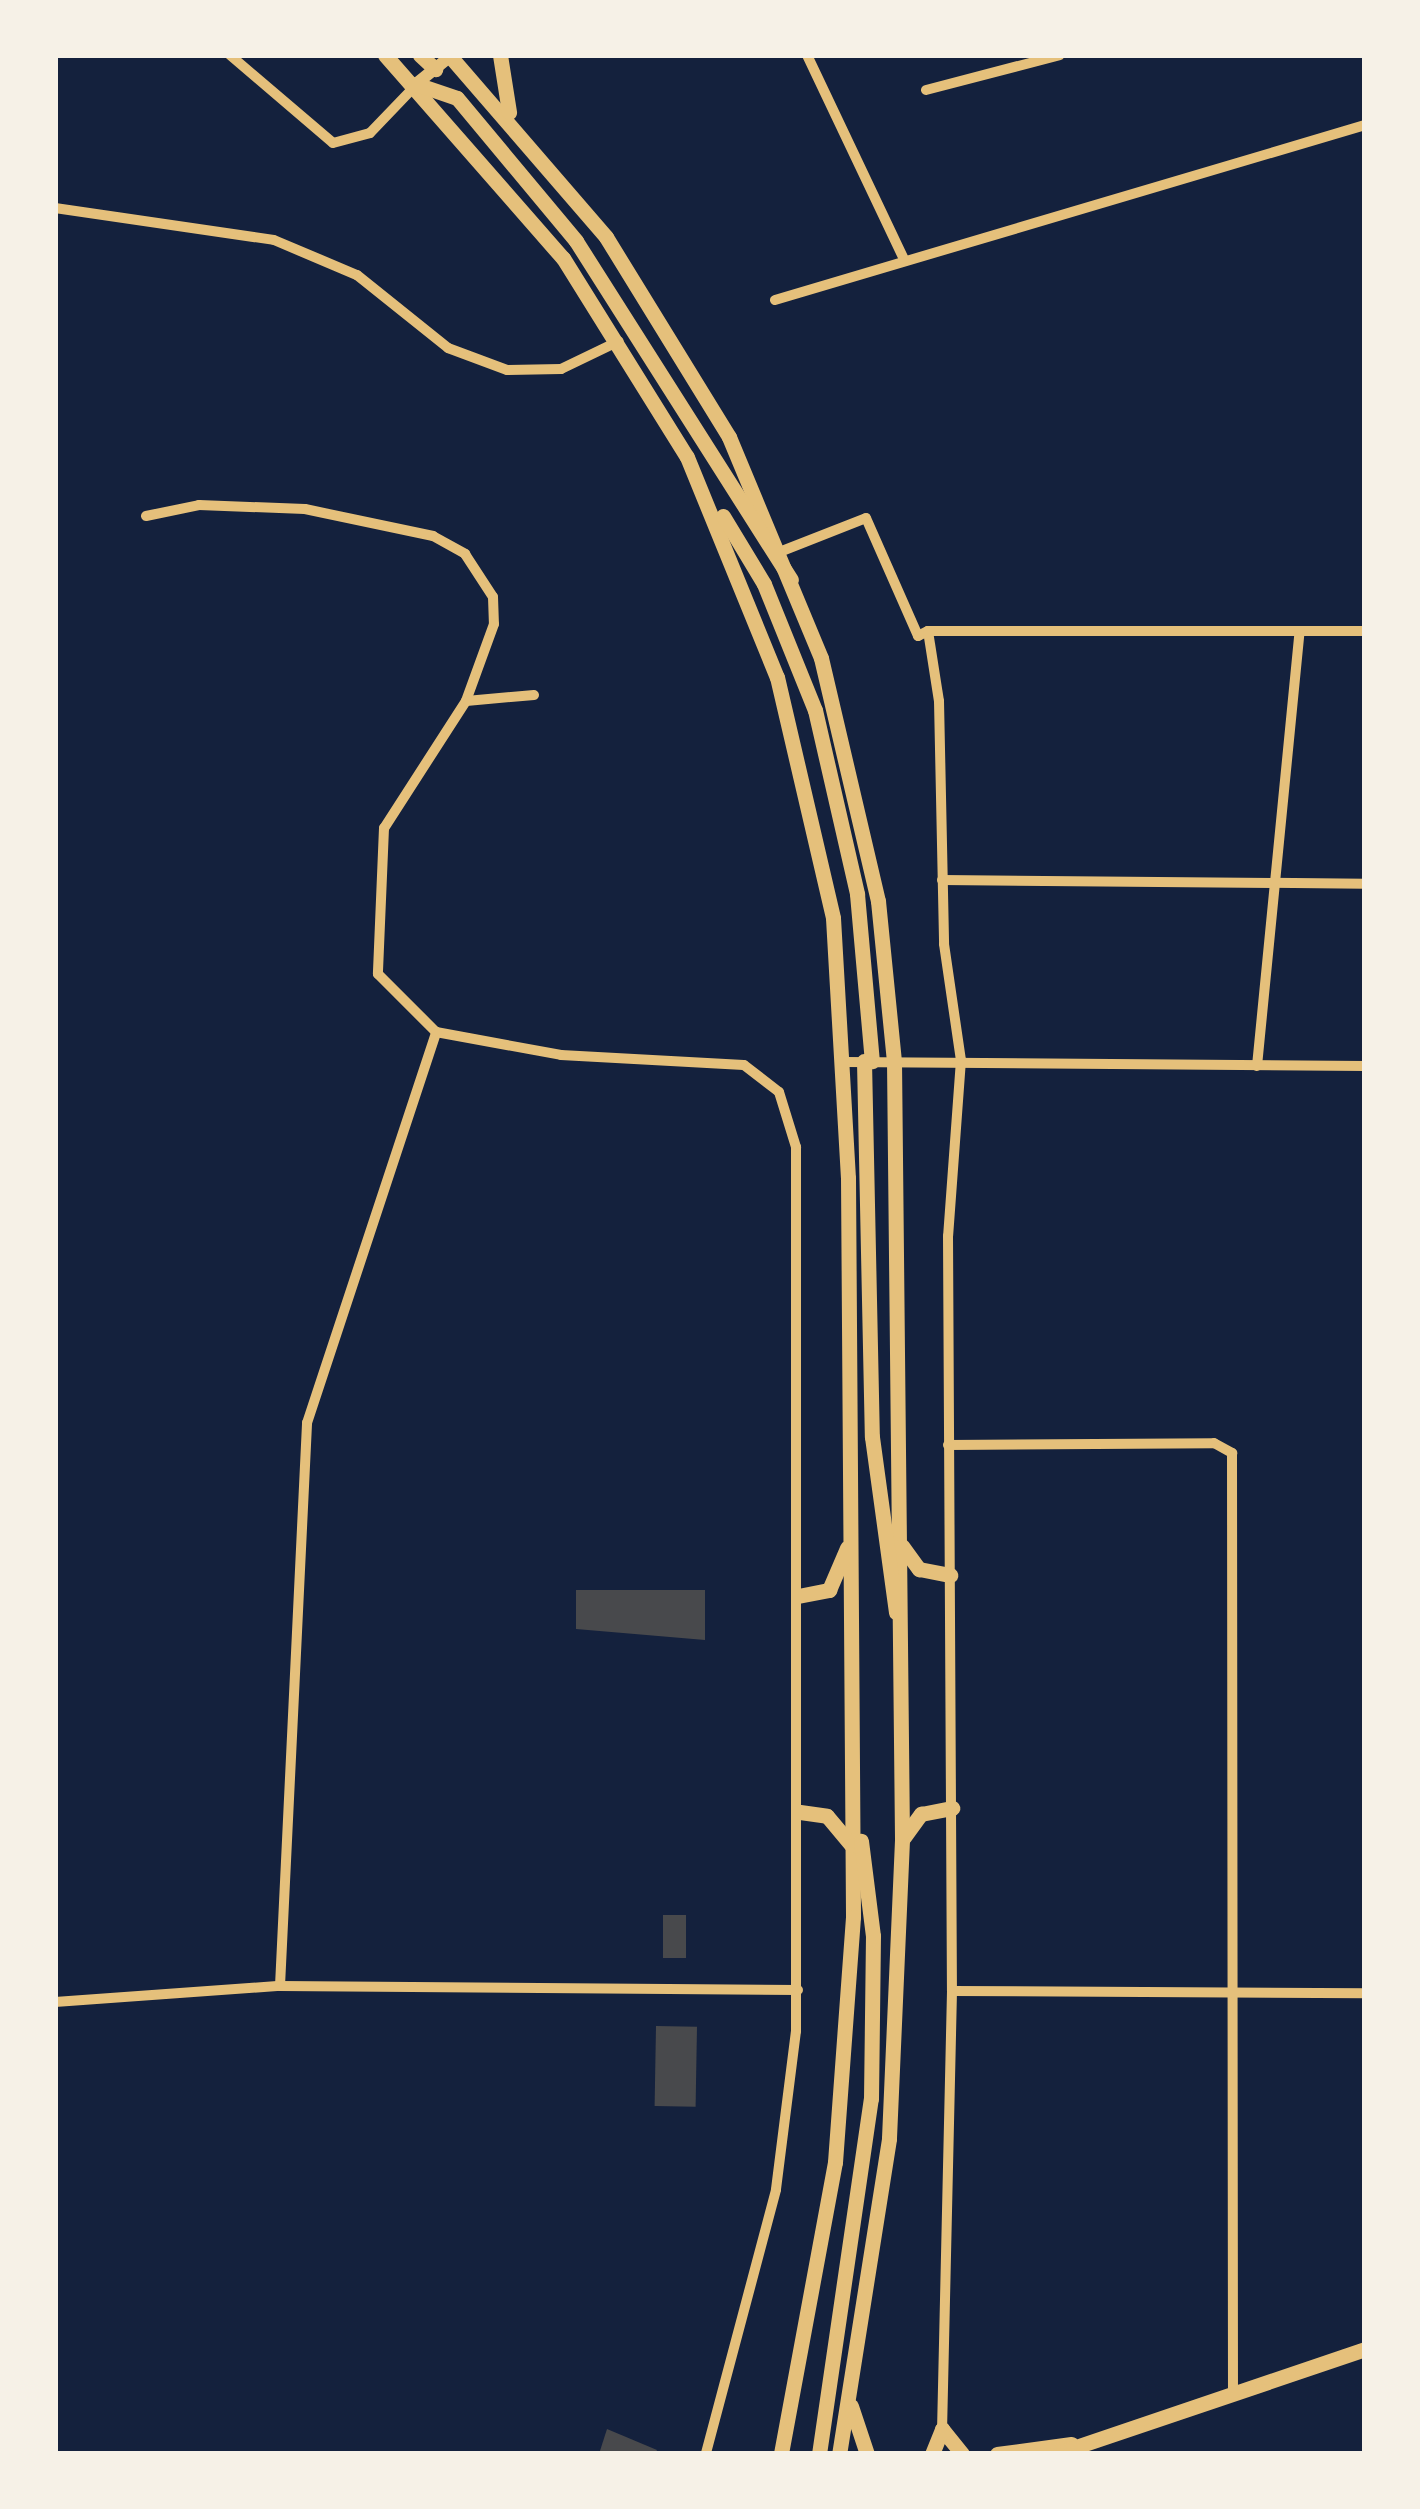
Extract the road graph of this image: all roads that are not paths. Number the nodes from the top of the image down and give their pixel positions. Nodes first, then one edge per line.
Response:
1 (230, 55) edge
2 (385, 55) edge
3 (420, 55) edge
4 (450, 55) edge
5 (500, 55) edge
6 (807, 55) edge
7 (1060, 55) edge
8 (435, 68) junction
9 (416, 84) junction
10 (926, 90) dead end
11 (1365, 124) edge
12 (516, 125) junction
13 (55, 208) edge
14 (905, 261) junction
15 (775, 300) dead end
16 (620, 341) junction
17 (710, 502) junction
18 (146, 516) dead end
19 (782, 552) junction
20 (794, 583) junction
21 (928, 631) junction
22 (1365, 631) edge
23 (1300, 632) junction
24 (534, 695) dead end
25 (466, 701) junction
26 (942, 880) junction
27 (1280, 882) junction
28 (1365, 884) edge
29 (436, 1032) junction
30 (960, 1060) junction
31 (868, 1061) junction
32 (894, 1061) junction
33 (846, 1062) junction
34 (1257, 1066) junction
35 (1365, 1066) edge
36 (948, 1445) junction
37 (852, 1524) junction
38 (901, 1545) junction
39 (950, 1574) junction
40 (798, 1596) junction
41 (902, 1631) junction
42 (952, 1808) junction
43 (800, 1812) junction
44 (854, 1812) junction
45 (902, 1840) junction
46 (854, 1851) junction
47 (280, 1986) junction
48 (798, 1990) junction
49 (952, 1991) junction
50 (1238, 1991) junction
51 (1365, 1993) edge
52 (55, 2002) edge
53 (1365, 2348) edge
54 (1233, 2391) junction
55 (850, 2400) junction
56 (942, 2429) junction
57 (1071, 2444) junction
58 (706, 2454) edge
59 (781, 2454) edge
60 (819, 2454) edge
61 (839, 2454) edge
62 (867, 2454) edge
63 (932, 2454) edge
64 (962, 2454) edge
65 (997, 2454) edge
66 (1055, 2454) edge

1 - 9 street
2 - 9 main road
3 - 8 main road
4 - 8 street
4 - 12 main road
5 - 12 main road
6 - 14 street
7 - 10 street
8 - 9 street
9 - 16 main road
9 - 20 main road
11 - 14 street
12 - 19 main road
13 - 16 street
14 - 15 street
16 - 17 main road
17 - 31 main road
17 - 33 main road
18 - 25 street
19 - 20 main road
19 - 21 street
20 - 32 main road
21 - 23 street
21 - 26 street
22 - 23 street
23 - 27 street
24 - 25 street
25 - 29 street
26 - 27 street
26 - 30 street
27 - 28 street
27 - 34 street
29 - 40 street
29 - 47 street
30 - 32 street
30 - 34 street
30 - 36 street
31 - 32 street
31 - 33 street
31 - 41 main road
32 - 38 main road
33 - 37 main road
34 - 35 street
36 - 39 street
36 - 50 street
37 - 40 main road
37 - 44 main road
38 - 39 main road
38 - 41 main road
39 - 42 street
40 - 43 street
41 - 45 main road
42 - 45 main road
42 - 49 street
43 - 46 main road
43 - 48 street
44 - 46 main road
44 - 60 main road
45 - 55 main road
46 - 59 main road
47 - 48 street
47 - 52 street
48 - 58 street
49 - 50 street
49 - 56 street
50 - 51 street
50 - 54 street
53 - 54 main road
54 - 57 main road
55 - 61 main road
55 - 62 main road
56 - 63 main road
56 - 64 main road
57 - 65 main road
57 - 66 main road

